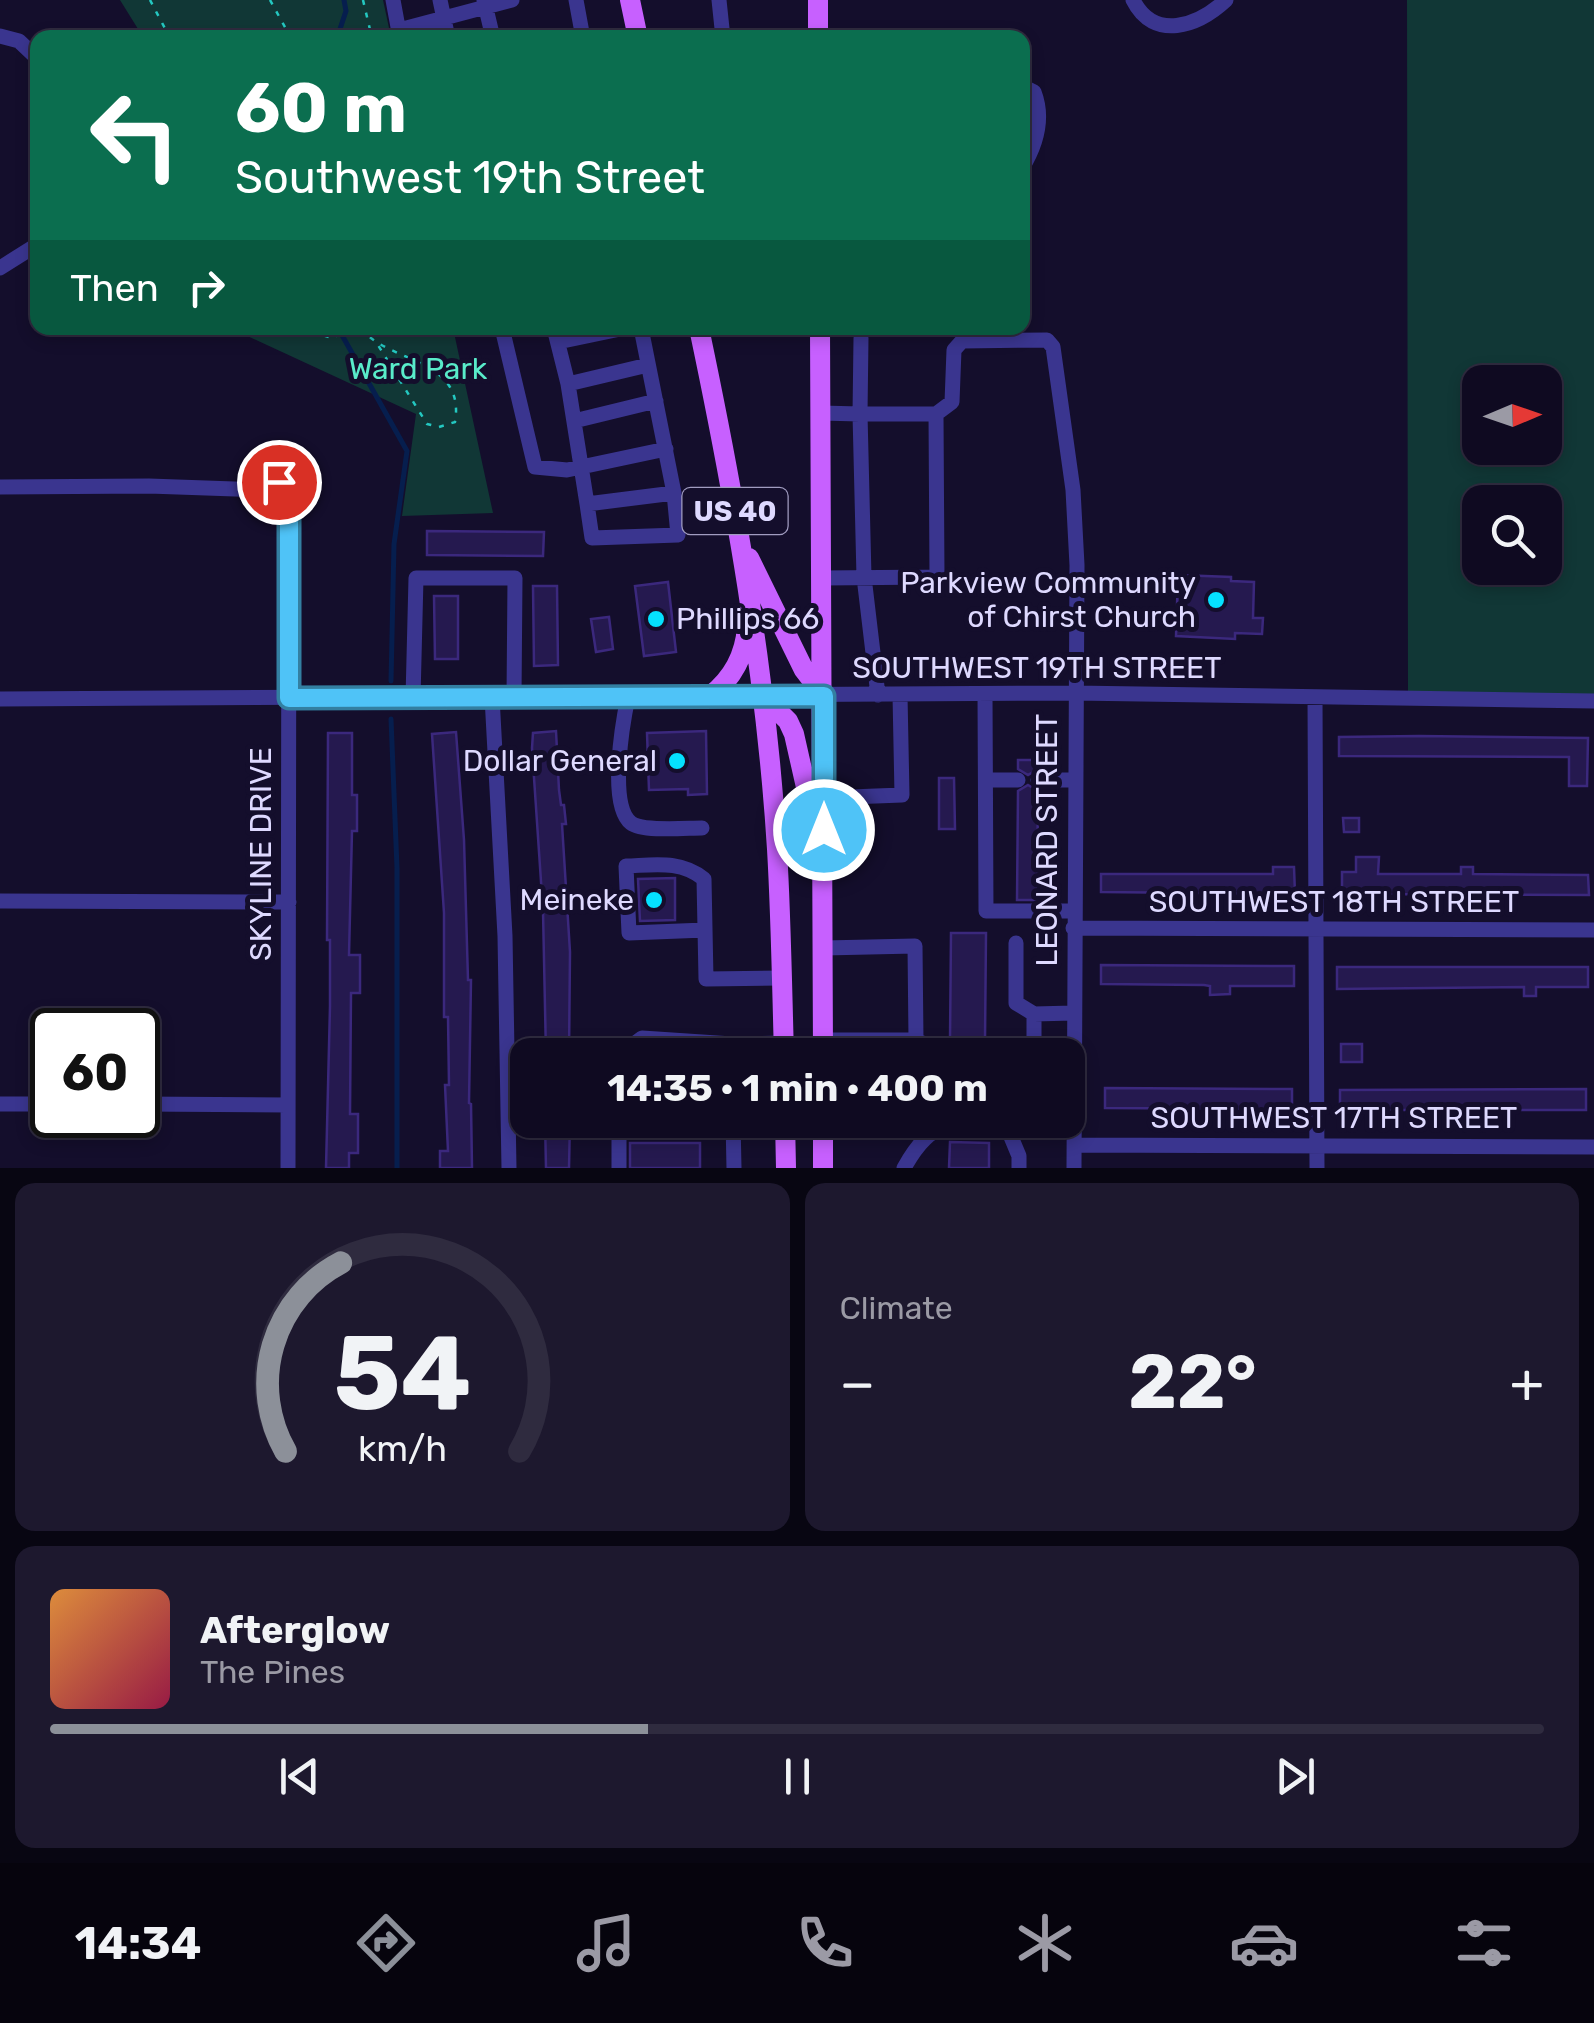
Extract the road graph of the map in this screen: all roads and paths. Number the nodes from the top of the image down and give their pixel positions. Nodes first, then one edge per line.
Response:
1 (150, 0) edge
2 (270, 0) edge
3 (363, 0) edge
4 (393, 0) edge
5 (440, 0) edge
6 (512, 0) edge
7 (576, 0) edge
8 (630, 0) edge
9 (719, 0) edge
10 (818, 0) edge
11 (1132, 0) edge
12 (1226, 0) edge
13 (485, 3) edge
14 (444, 18) junction
15 (166, 30) edge
16 (287, 30) edge
17 (370, 30) edge
18 (398, 30) edge
19 (410, 30) edge
20 (446, 30) edge
21 (491, 30) edge
22 (578, 30) edge
23 (636, 30) edge
24 (721, 30) edge
25 (818, 30) edge
26 (0, 36) edge
27 (30, 51) edge
28 (1030, 90) edge
29 (1030, 153) edge
30 (30, 249) edge
31 (0, 268) edge
32 (366, 335) edge
33 (504, 335) edge
34 (556, 335) edge
35 (643, 335) edge
36 (700, 335) edge
37 (820, 335) edge
38 (861, 338) dead end
39 (376, 342) junction
40 (648, 366) junction
41 (568, 384) junction
42 (656, 401) junction
43 (821, 413) junction
44 (860, 414) junction
45 (936, 414) junction
46 (574, 420) junction
47 (666, 450) junction
48 (580, 467) junction
49 (0, 487) edge
50 (674, 493) junction
51 (587, 504) junction
52 (740, 539) junction
53 (864, 577) junction
54 (823, 578) junction
55 (748, 600) junction
56 (1075, 693) junction
57 (985, 694) junction
58 (878, 695) junction
59 (900, 695) junction
60 (628, 696) junction
61 (710, 696) junction
62 (762, 696) junction
63 (824, 696) junction
64 (492, 697) junction
65 (514, 697) junction
66 (1315, 697) junction
67 (289, 698) junction
68 (413, 698) junction
69 (0, 699) edge
70 (1594, 701) edge
71 (986, 780) junction
72 (1018, 780) dead end
73 (1038, 780) dead end
74 (1074, 780) junction
75 (824, 798) junction
76 (702, 828) dead end
77 (824, 864) junction
78 (0, 901) edge
79 (289, 902) junction
80 (1073, 919) junction
81 (705, 930) junction
82 (1316, 930) junction
83 (1594, 930) edge
84 (1016, 943) dead end
85 (824, 948) junction
86 (782, 978) junction
87 (1074, 1013) junction
88 (1034, 1014) junction
89 (784, 1038) edge
90 (824, 1038) edge
91 (916, 1038) edge
92 (1034, 1038) edge
93 (0, 1104) edge
94 (30, 1104) edge
95 (160, 1104) edge
96 (288, 1105) junction
97 (619, 1138) edge
98 (734, 1138) edge
99 (785, 1138) edge
100 (824, 1138) edge
101 (1074, 1145) junction
102 (1317, 1145) junction
103 (1594, 1147) edge
104 (288, 1168) edge
105 (509, 1168) edge
106 (619, 1168) edge
107 (734, 1168) edge
108 (786, 1168) edge
109 (824, 1168) edge
110 (904, 1168) edge
111 (1019, 1168) edge
112 (1074, 1168) edge
113 (1317, 1168) edge

1 - 15 path
2 - 16 path
3 - 17 path
4 - 18 street
5 - 14 street
6 - 13 street
7 - 22 street
8 - 23 main road
9 - 24 street
10 - 25 main road
11 - 12 street
13 - 14 street
13 - 21 street
14 - 19 street
14 - 20 street
26 - 27 street
28 - 29 street
30 - 31 street
32 - 39 path
33 - 48 street
34 - 41 street
35 - 40 street
36 - 52 main road, US 40
37 - 43 main road, US 40
38 - 44 street
39 - 39 path
40 - 41 street
40 - 42 street
41 - 46 street
42 - 46 street
42 - 47 street
43 - 44 street
43 - 54 main road, US 40
44 - 45 street
44 - 53 street
45 - 53 street
45 - 56 street, LEONARD STREET
46 - 48 street
47 - 48 street
47 - 50 street
48 - 51 street
49 - 67 street, SKYLINE DRIVE
50 - 51 street
50 - 51 street
52 - 55 main road, US 40
52 - 63 main road
53 - 54 street
53 - 58 street
54 - 63 main road, US 40
55 - 61 main road
55 - 62 main road, US 40
56 - 57 street, SOUTHWEST 19TH STREET
56 - 66 street, SOUTHWEST 19TH STREET
56 - 74 street, LEONARD STREET
57 - 59 street, SOUTHWEST 19TH STREET
57 - 71 street
58 - 59 street, SOUTHWEST 19TH STREET
58 - 63 street, SOUTHWEST 19TH STREET
59 - 75 street
60 - 61 street, SOUTHWEST 19TH STREET
60 - 65 street, SOUTHWEST 19TH STREET
60 - 76 street
61 - 62 street, SOUTHWEST 19TH STREET
62 - 63 street, SOUTHWEST 19TH STREET
62 - 77 main road
62 - 86 main road, US 40
63 - 75 main road, US 40
64 - 65 street, SOUTHWEST 19TH STREET
64 - 68 street, SOUTHWEST 19TH STREET
64 - 105 street
65 - 68 street
66 - 70 street, SOUTHWEST 19TH STREET
66 - 82 street
67 - 68 street, SOUTHWEST 19TH STREET
67 - 69 street, SOUTHWEST 19TH STREET
67 - 79 street, SKYLINE DRIVE
71 - 72 street
71 - 80 street, SOUTHWEST 18TH STREET
73 - 74 street
74 - 80 street, LEONARD STREET
75 - 77 main road, US 40
77 - 85 main road, US 40
78 - 79 street
79 - 96 street, SKYLINE DRIVE
80 - 82 street, SOUTHWEST 18TH STREET
80 - 87 street, LEONARD STREET
81 - 81 street
81 - 86 street
82 - 83 street, SOUTHWEST 18TH STREET
82 - 102 street
84 - 88 street
85 - 90 main road, US 40
85 - 91 street
86 - 89 main road, US 40
87 - 88 street
87 - 101 street, LEONARD STREET
88 - 92 street
93 - 94 street
95 - 96 street
96 - 104 street, SKYLINE DRIVE
97 - 106 street
98 - 107 street
99 - 108 main road
100 - 109 main road
101 - 102 street, SOUTHWEST 17TH STREET
101 - 112 street, LEONARD STREET
102 - 103 street, SOUTHWEST 17TH STREET
102 - 113 street
110 - 111 street

